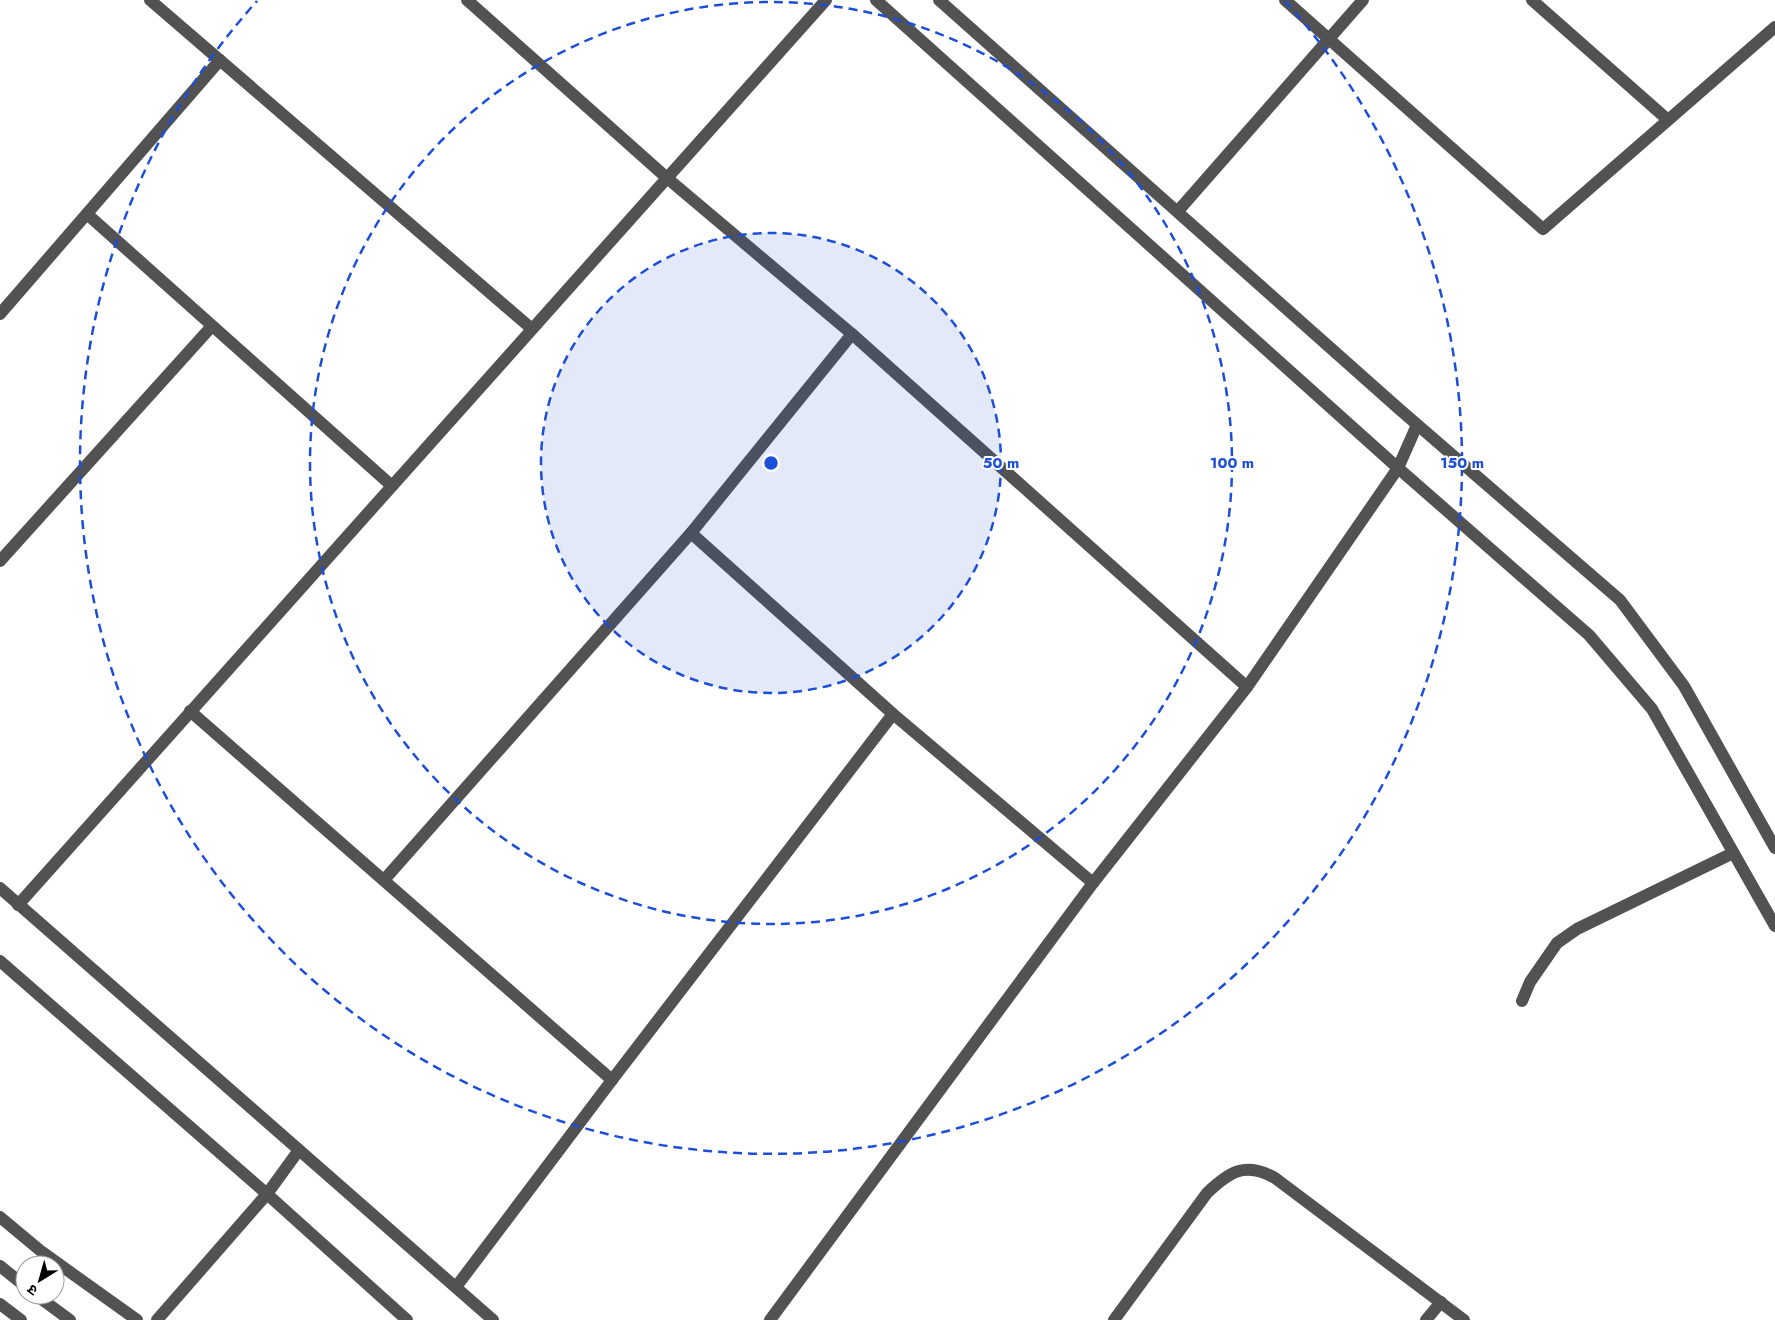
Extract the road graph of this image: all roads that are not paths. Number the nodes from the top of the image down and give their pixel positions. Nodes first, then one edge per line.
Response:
1 (150, 0) edge
2 (467, 0) edge
3 (826, 0) edge
4 (876, 0) edge
5 (939, 0) edge
6 (1286, 0) edge
7 (1363, 0) edge
8 (1532, 0) edge
9 (1775, 27) edge
10 (1329, 39) junction
11 (220, 60) junction
12 (1668, 120) junction
13 (667, 178) junction
14 (1178, 211) junction
15 (87, 214) junction
16 (0, 314) edge
17 (212, 326) junction
18 (532, 329) junction
19 (852, 334) junction
20 (1417, 425) junction
21 (1398, 468) junction
22 (392, 486) junction
23 (691, 533) junction
24 (0, 561) edge
25 (1247, 687) junction
26 (190, 711) junction
27 (893, 714) junction
28 (1775, 848) edge
29 (1733, 853) junction
30 (384, 880) junction
31 (1093, 883) junction
32 (0, 888) edge
33 (18, 905) junction
34 (1775, 926) edge
35 (0, 962) edge
36 (1522, 1001) dead end
37 (612, 1080) junction
38 (299, 1150) junction
39 (267, 1194) junction
40 (0, 1216) edge
41 (0, 1266) edge
42 (15, 1278) edge
43 (456, 1287) junction
44 (1440, 1302) junction
45 (0, 1304) edge
46 (50, 1305) edge
47 (21, 1320) edge
48 (70, 1320) edge
49 (137, 1320) edge
50 (157, 1320) edge
51 (408, 1320) edge
52 (493, 1320) edge
53 (770, 1320) edge
54 (1114, 1320) edge
55 (1426, 1320) edge
56 (1464, 1320) edge

1 - 11 street
2 - 13 street
3 - 13 street
4 - 21 street
5 - 14 street
6 - 10 street
7 - 10 street
8 - 12 street
9 - 12 street
10 - 12 street
10 - 14 street
11 - 15 street
11 - 18 street
13 - 18 street
13 - 19 street
14 - 20 street
15 - 16 street
15 - 17 street
17 - 22 street
17 - 24 street
18 - 22 street
19 - 23 street
19 - 25 street
20 - 21 street
20 - 28 street
21 - 25 street
21 - 29 street
22 - 26 street
23 - 27 street
23 - 30 street
25 - 31 street
26 - 30 street
26 - 33 street
27 - 31 street
27 - 37 street
29 - 34 street
29 - 36 street
30 - 37 street
31 - 53 street
32 - 33 street
33 - 38 street
35 - 39 street
37 - 43 street
38 - 39 street
38 - 43 street
39 - 50 street
39 - 51 street
40 - 49 street
41 - 42 street
43 - 52 street
44 - 54 street
44 - 55 street
44 - 56 street
45 - 47 street
46 - 48 street

